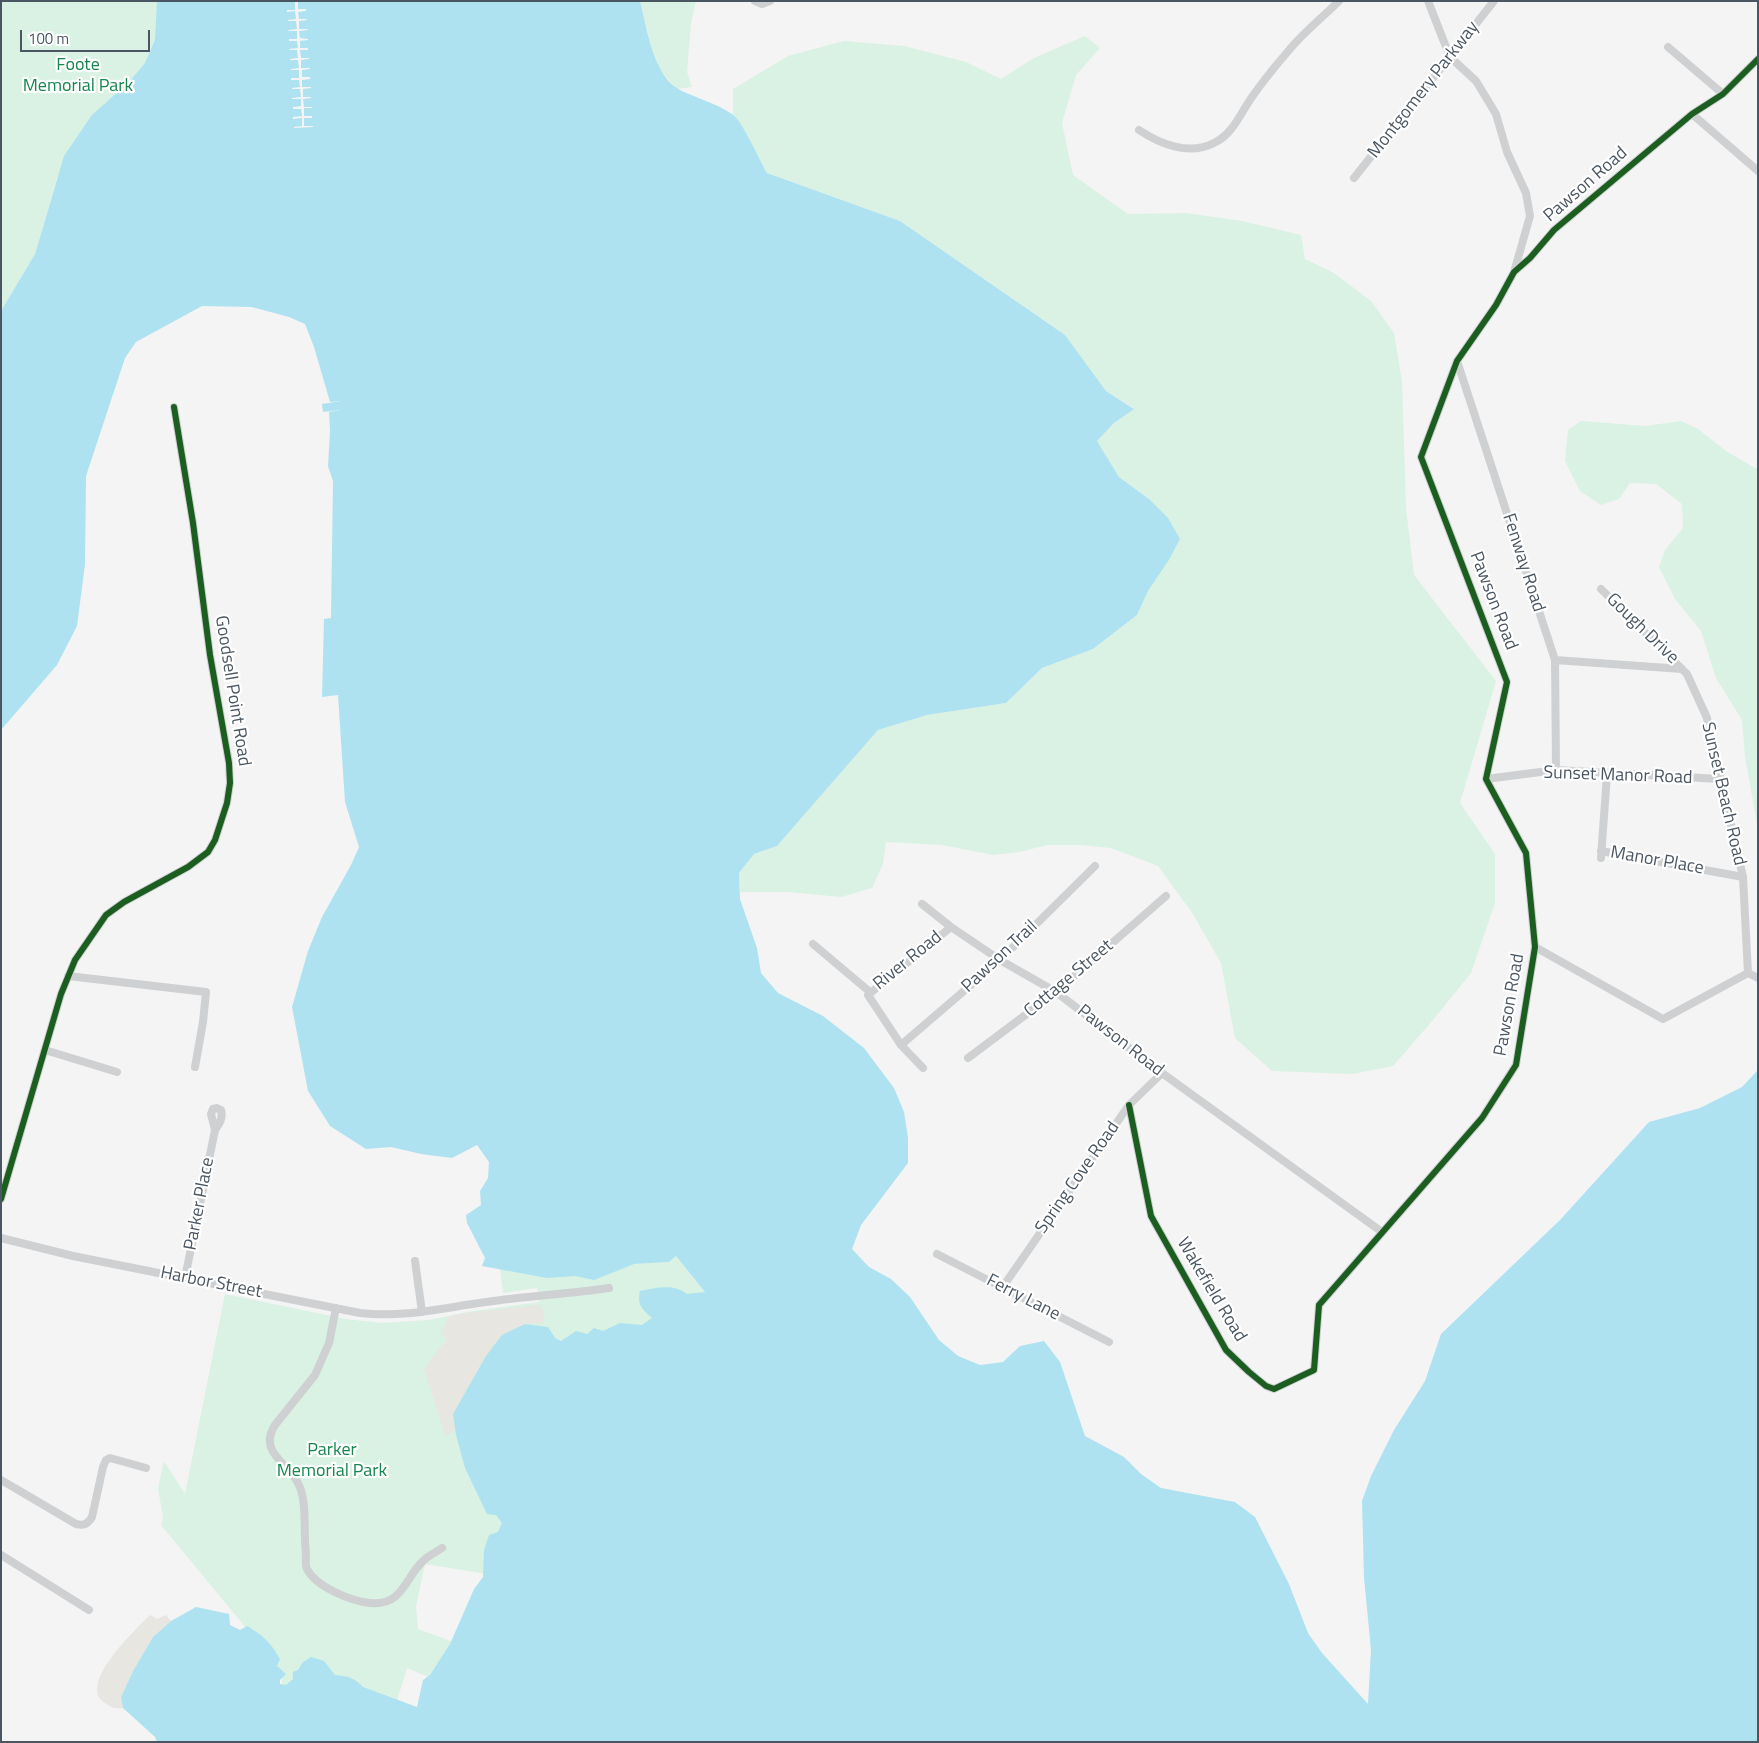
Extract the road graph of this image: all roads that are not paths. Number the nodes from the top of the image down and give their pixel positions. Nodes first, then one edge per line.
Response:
1 (755, 1) edge
2 (770, 1) edge
3 (1339, 1) edge
4 (1428, 1) edge
5 (1494, 1) edge
6 (1668, 47) dead end
7 (1450, 56) junction
8 (1758, 59) edge
9 (1723, 94) junction
10 (1692, 114) junction
11 (1139, 130) dead end
12 (1758, 171) edge
13 (1354, 178) dead end
14 (1514, 272) junction
15 (1457, 361) junction
16 (174, 407) dead end
17 (1601, 589) dead end
18 (1555, 660) junction
19 (1682, 669) junction
20 (1556, 770) junction
21 (1607, 774) junction
22 (1486, 779) junction
23 (1720, 779) junction
24 (1095, 866) dead end
25 (1743, 877) junction
26 (1166, 896) dead end
27 (922, 904) dead end
28 (951, 927) junction
29 (813, 944) dead end
30 (1535, 947) junction
31 (1000, 960) junction
32 (1748, 973) junction
33 (68, 976) junction
34 (1758, 978) edge
35 (870, 992) junction
36 (1056, 992) junction
37 (901, 1045) junction
38 (46, 1050) junction
39 (968, 1058) dead end
40 (194, 1067) dead end
41 (923, 1068) dead end
42 (117, 1072) dead end
43 (1162, 1073) junction
44 (1129, 1105) junction
45 (214, 1130) dead end
46 (1, 1199) edge
47 (1382, 1232) junction
48 (1, 1238) edge
49 (937, 1254) dead end
50 (415, 1261) dead end
51 (185, 1278) junction
52 (609, 1288) dead end
53 (1002, 1288) junction
54 (336, 1308) junction
55 (422, 1312) junction
56 (1109, 1342) dead end
57 (146, 1468) dead end
58 (1, 1480) edge
59 (442, 1548) dead end
60 (1, 1555) edge
61 (89, 1610) dead end

1 - 2 street
3 - 11 street
4 - 7 street
5 - 7 street, Montgomery Parkway
6 - 9 street
7 - 13 street, Montgomery Parkway
7 - 14 street
8 - 9 street, Pawson Road
9 - 10 street, Pawson Road
10 - 12 street
10 - 14 street, Pawson Road
14 - 15 street, Pawson Road
15 - 18 street, Fenway Road
15 - 22 street, Pawson Road
16 - 33 street, Goodsell Point Road
17 - 19 street, Gough Drive
18 - 19 street
18 - 20 street, Fenway Road
19 - 23 street, Sunset Beach Road
20 - 21 street, Sunset Manor Road
20 - 22 street, Sunset Manor Road
21 - 23 street, Sunset Manor Road
21 - 25 street, Manor Place
22 - 30 street, Pawson Road
23 - 25 street, Sunset Beach Road
24 - 31 street, Pawson Trail
25 - 32 street, Sunset Beach Road
26 - 36 street, Cottage Street
27 - 28 street, Pawson Road
28 - 31 street, Pawson Road
28 - 35 street, River Road
29 - 35 street
30 - 32 street
30 - 47 street, Pawson Road
31 - 36 street, Pawson Road
31 - 37 street, Pawson Trail
32 - 34 street
33 - 38 street, Goodsell Point Road
33 - 40 street
35 - 37 street, River Road
36 - 39 street, Cottage Street
36 - 43 street, Pawson Road
37 - 41 street, River Road
38 - 42 street
38 - 46 street, Goodsell Point Road
43 - 44 street, Spring Cove Road
43 - 47 street, Pawson Road
44 - 47 street, Wakefield Road
44 - 53 street, Spring Cove Road
45 - 51 street, Parker Place
48 - 51 street, Harbor Street
49 - 53 street, Ferry Lane
50 - 55 street
51 - 54 street, Harbor Street
52 - 55 street, Harbor Street
53 - 56 street, Ferry Lane
54 - 55 street, Harbor Street
54 - 59 street
57 - 58 street
60 - 61 street

